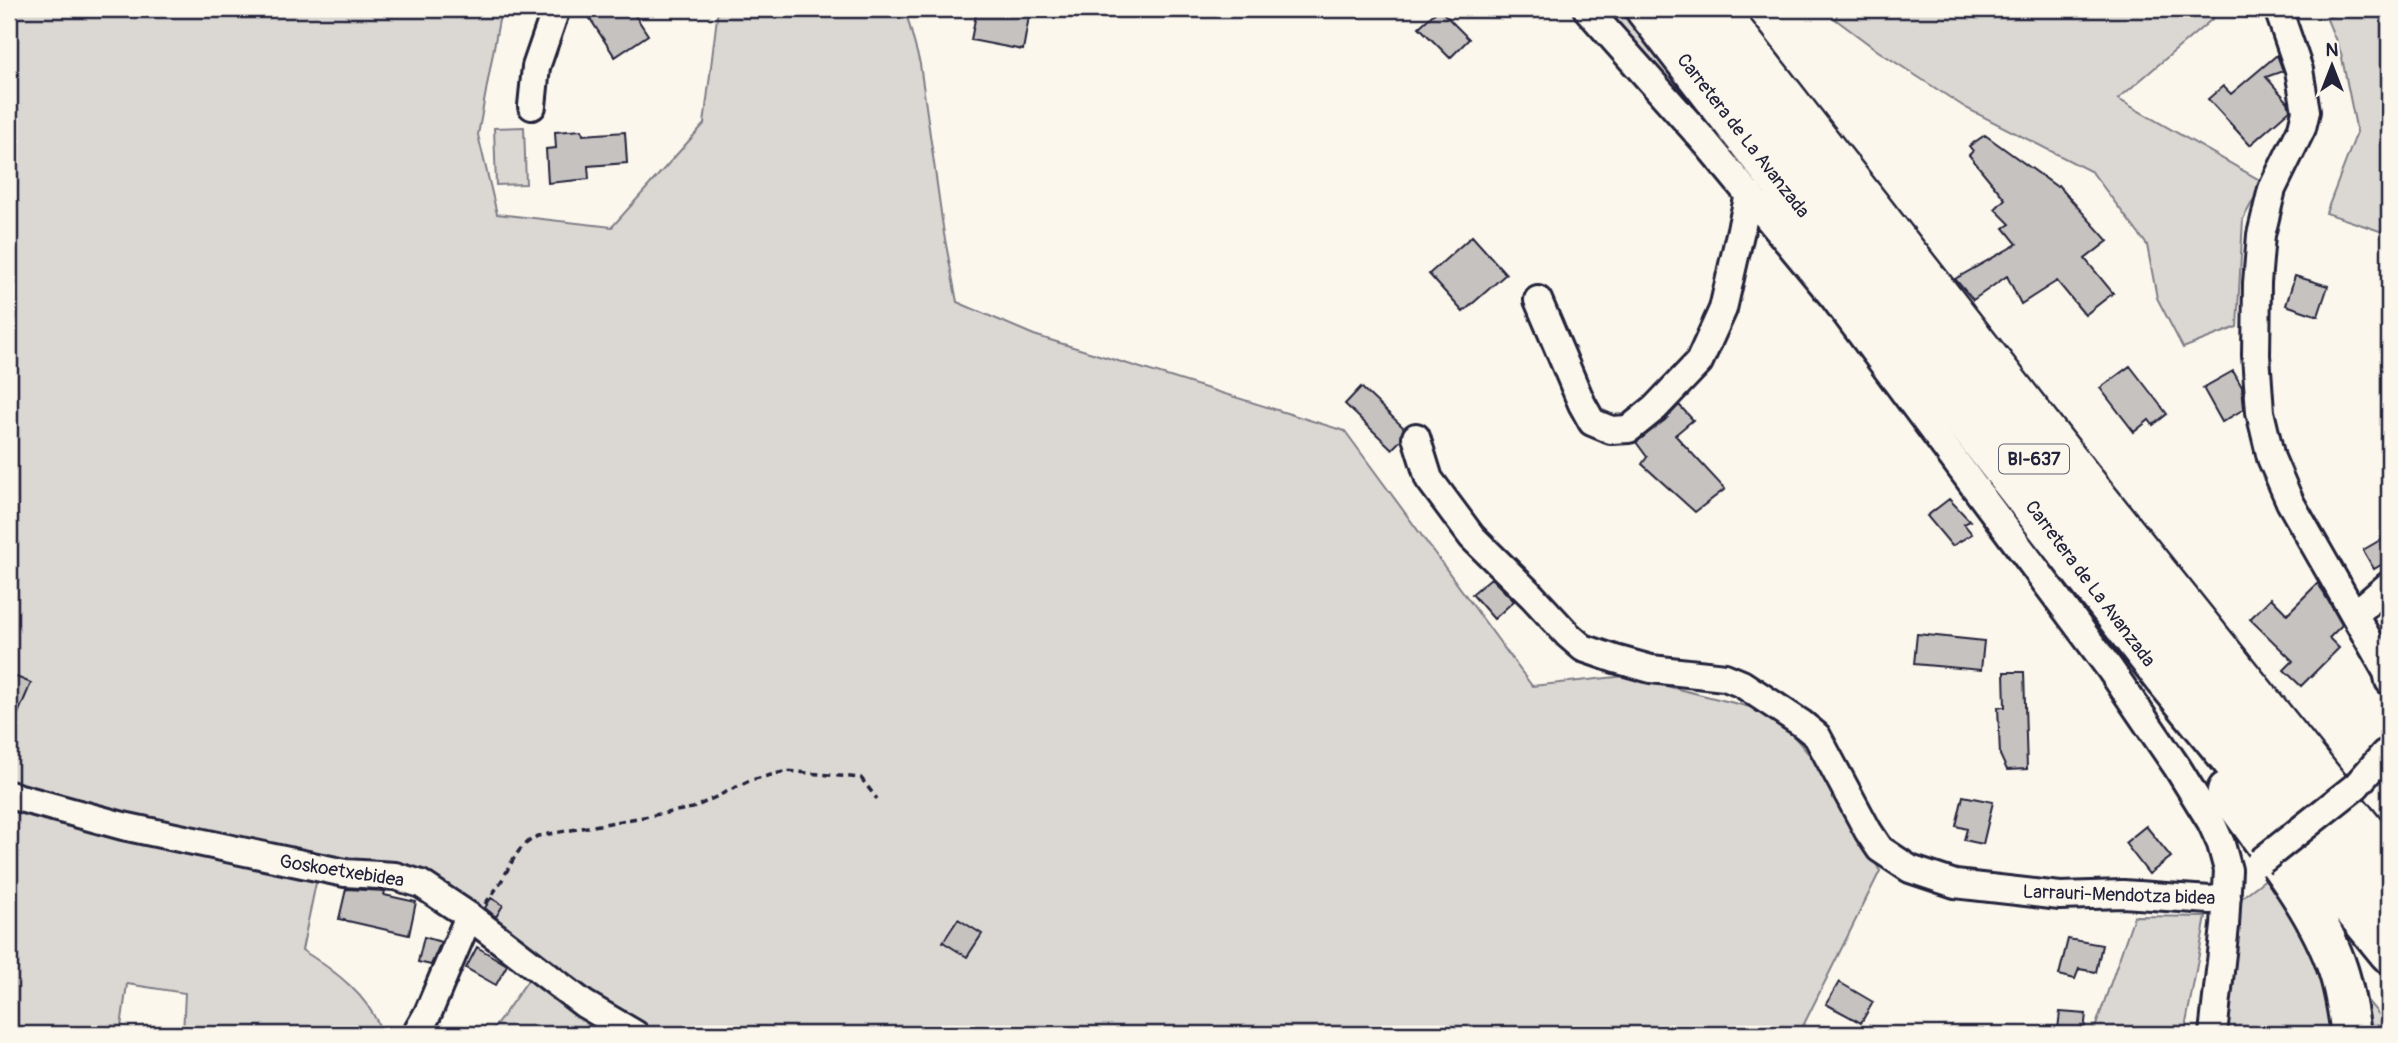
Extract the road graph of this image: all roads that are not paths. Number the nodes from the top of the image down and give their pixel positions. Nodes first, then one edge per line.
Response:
1 (556, 9) edge
2 (1587, 9) edge
3 (1645, 9) edge
4 (1681, 9) edge
5 (1720, 9) edge
6 (2278, 9) edge
7 (532, 106) dead end
8 (1749, 194) junction
9 (1538, 300) dead end
10 (1416, 437) dead end
11 (2389, 585) edge
12 (2355, 614) junction
13 (2165, 679) junction
14 (2389, 681) edge
15 (2388, 748) edge
16 (9, 795) edge
17 (2389, 857) edge
18 (2228, 870) junction
19 (2227, 897) junction
20 (2389, 906) edge
21 (472, 918) junction
22 (2389, 953) edge
23 (416, 1034) edge
24 (635, 1034) edge
25 (2213, 1034) edge
26 (2351, 1034) edge

1 - 7 street
2 - 8 street
3 - 13 highway, Carretera de La Avanzada / BI-637
4 - 20 highway, Carretera de La Avanzada / BI-637
5 - 17 main road
6 - 12 street
8 - 9 street
8 - 18 street
10 - 19 street, Larrauri-Mendotza bidea
11 - 12 street
12 - 14 street
13 - 22 highway, Carretera de La Avanzada / BI-637
13 - 26 highway
15 - 18 street, bridge
16 - 21 street, Goskoetxebidea
18 - 19 street
19 - 25 street
21 - 23 street
21 - 24 street, Goskoetxebidea

